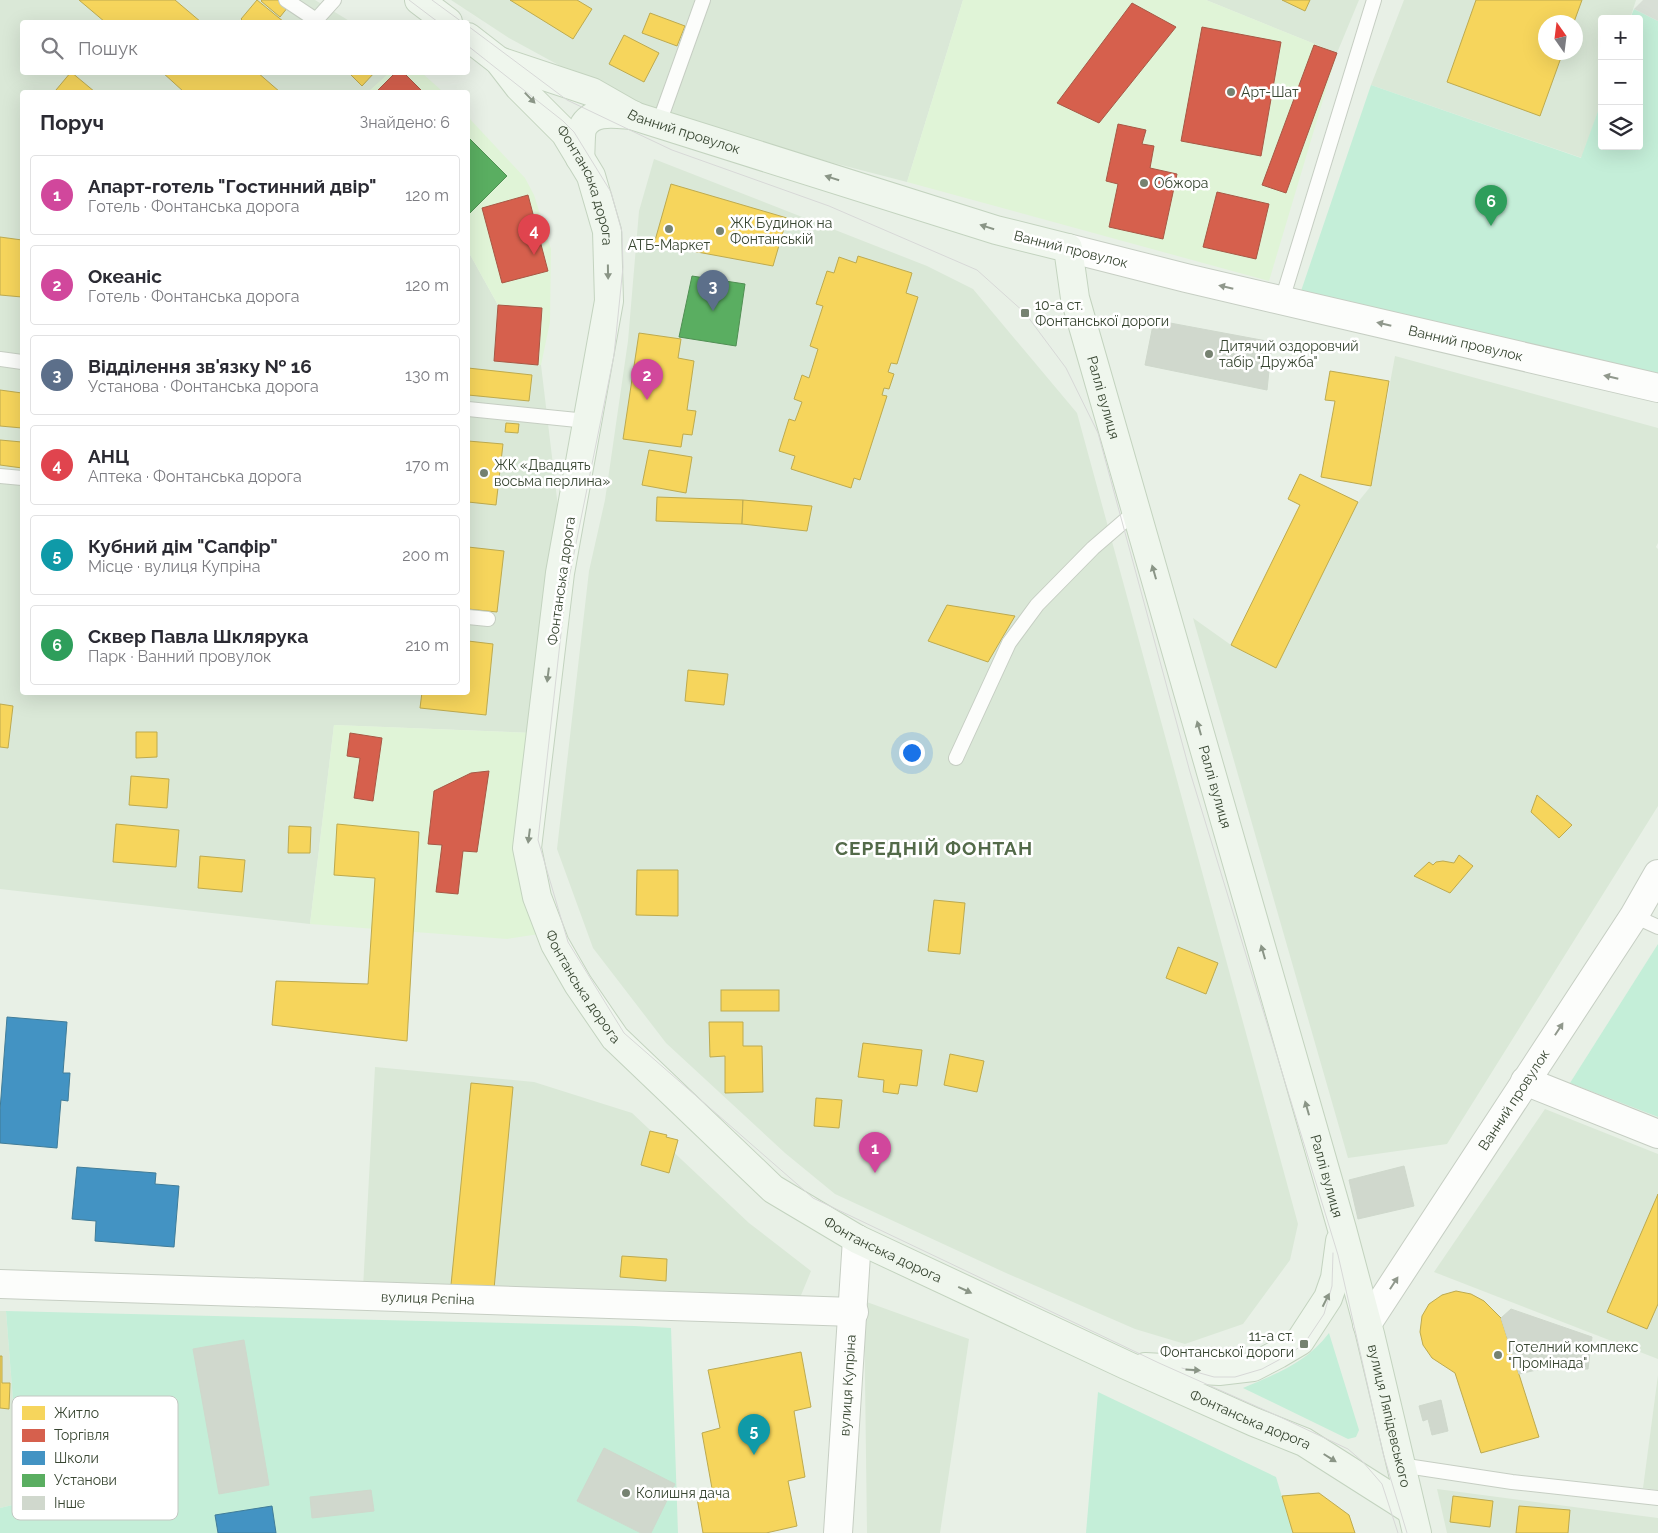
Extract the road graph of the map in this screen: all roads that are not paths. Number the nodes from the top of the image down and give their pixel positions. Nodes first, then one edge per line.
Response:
1 (286, 0) edge
2 (334, 0) edge
3 (418, 0) edge
4 (702, 0) edge
5 (1374, 0) edge
6 (445, 20) edge
7 (470, 39) edge
8 (499, 61) junction
9 (647, 119) junction
10 (580, 158) junction
11 (1068, 248) junction
12 (1282, 300) junction
13 (0, 359) edge
14 (20, 362) edge
15 (1658, 388) edge
16 (470, 409) edge
17 (587, 421) junction
18 (0, 476) edge
19 (20, 478) edge
20 (1136, 511) junction
21 (470, 617) edge
22 (488, 619) dead end
23 (956, 758) dead end
24 (1658, 874) edge
25 (1634, 916) junction
26 (1658, 927) edge
27 (1525, 1081) junction
28 (1658, 1134) edge
29 (1342, 1229) junction
30 (857, 1239) junction
31 (0, 1284) edge
32 (854, 1312) junction
33 (1367, 1324) junction
34 (1126, 1365) junction
35 (1400, 1465) junction
36 (1658, 1498) edge
37 (1414, 1521) edge
38 (838, 1533) edge

1 - 2 lane
3 - 6 main road
4 - 9 lane
5 - 12 lane
7 - 8 main road, Фонтанська дорога
8 - 9 main road, Ванний провулок
8 -> 10 main road, Фонтанська дорога
9 - 10 main road
11 -> 9 main road, Ванний провулок
10 -> 17 main road, Фонтанська дорога
12 -> 11 street, Ванний провулок
11 - 20 main road, Раллі вулиця
15 -> 12 street, Ванний провулок
13 - 14 lane
16 - 17 lane
17 -> 30 main road, Фонтанська дорога
18 - 19 lane
20 - 23 lane
29 -> 20 main road, Раллі вулиця
21 - 22 lane
24 - 25 street, Ванний провулок
25 - 26 lane
27 -> 25 street, Ванний провулок
27 - 28 street
33 -> 27 street, Ванний провулок
29 - 33 main road, Раллі вулиця
34 -> 29 main road
30 - 32 street, вулиця Купріна
30 -> 34 main road, Фонтанська дорога
31 - 32 street, вулиця Рєпіна
32 - 38 street, вулиця Купріна
33 - 35 main road, вулиця Ляпідевського
34 -> 37 main road, Фонтанська дорога
35 - 36 lane
35 - 37 main road, вулиця Ляпідевського

